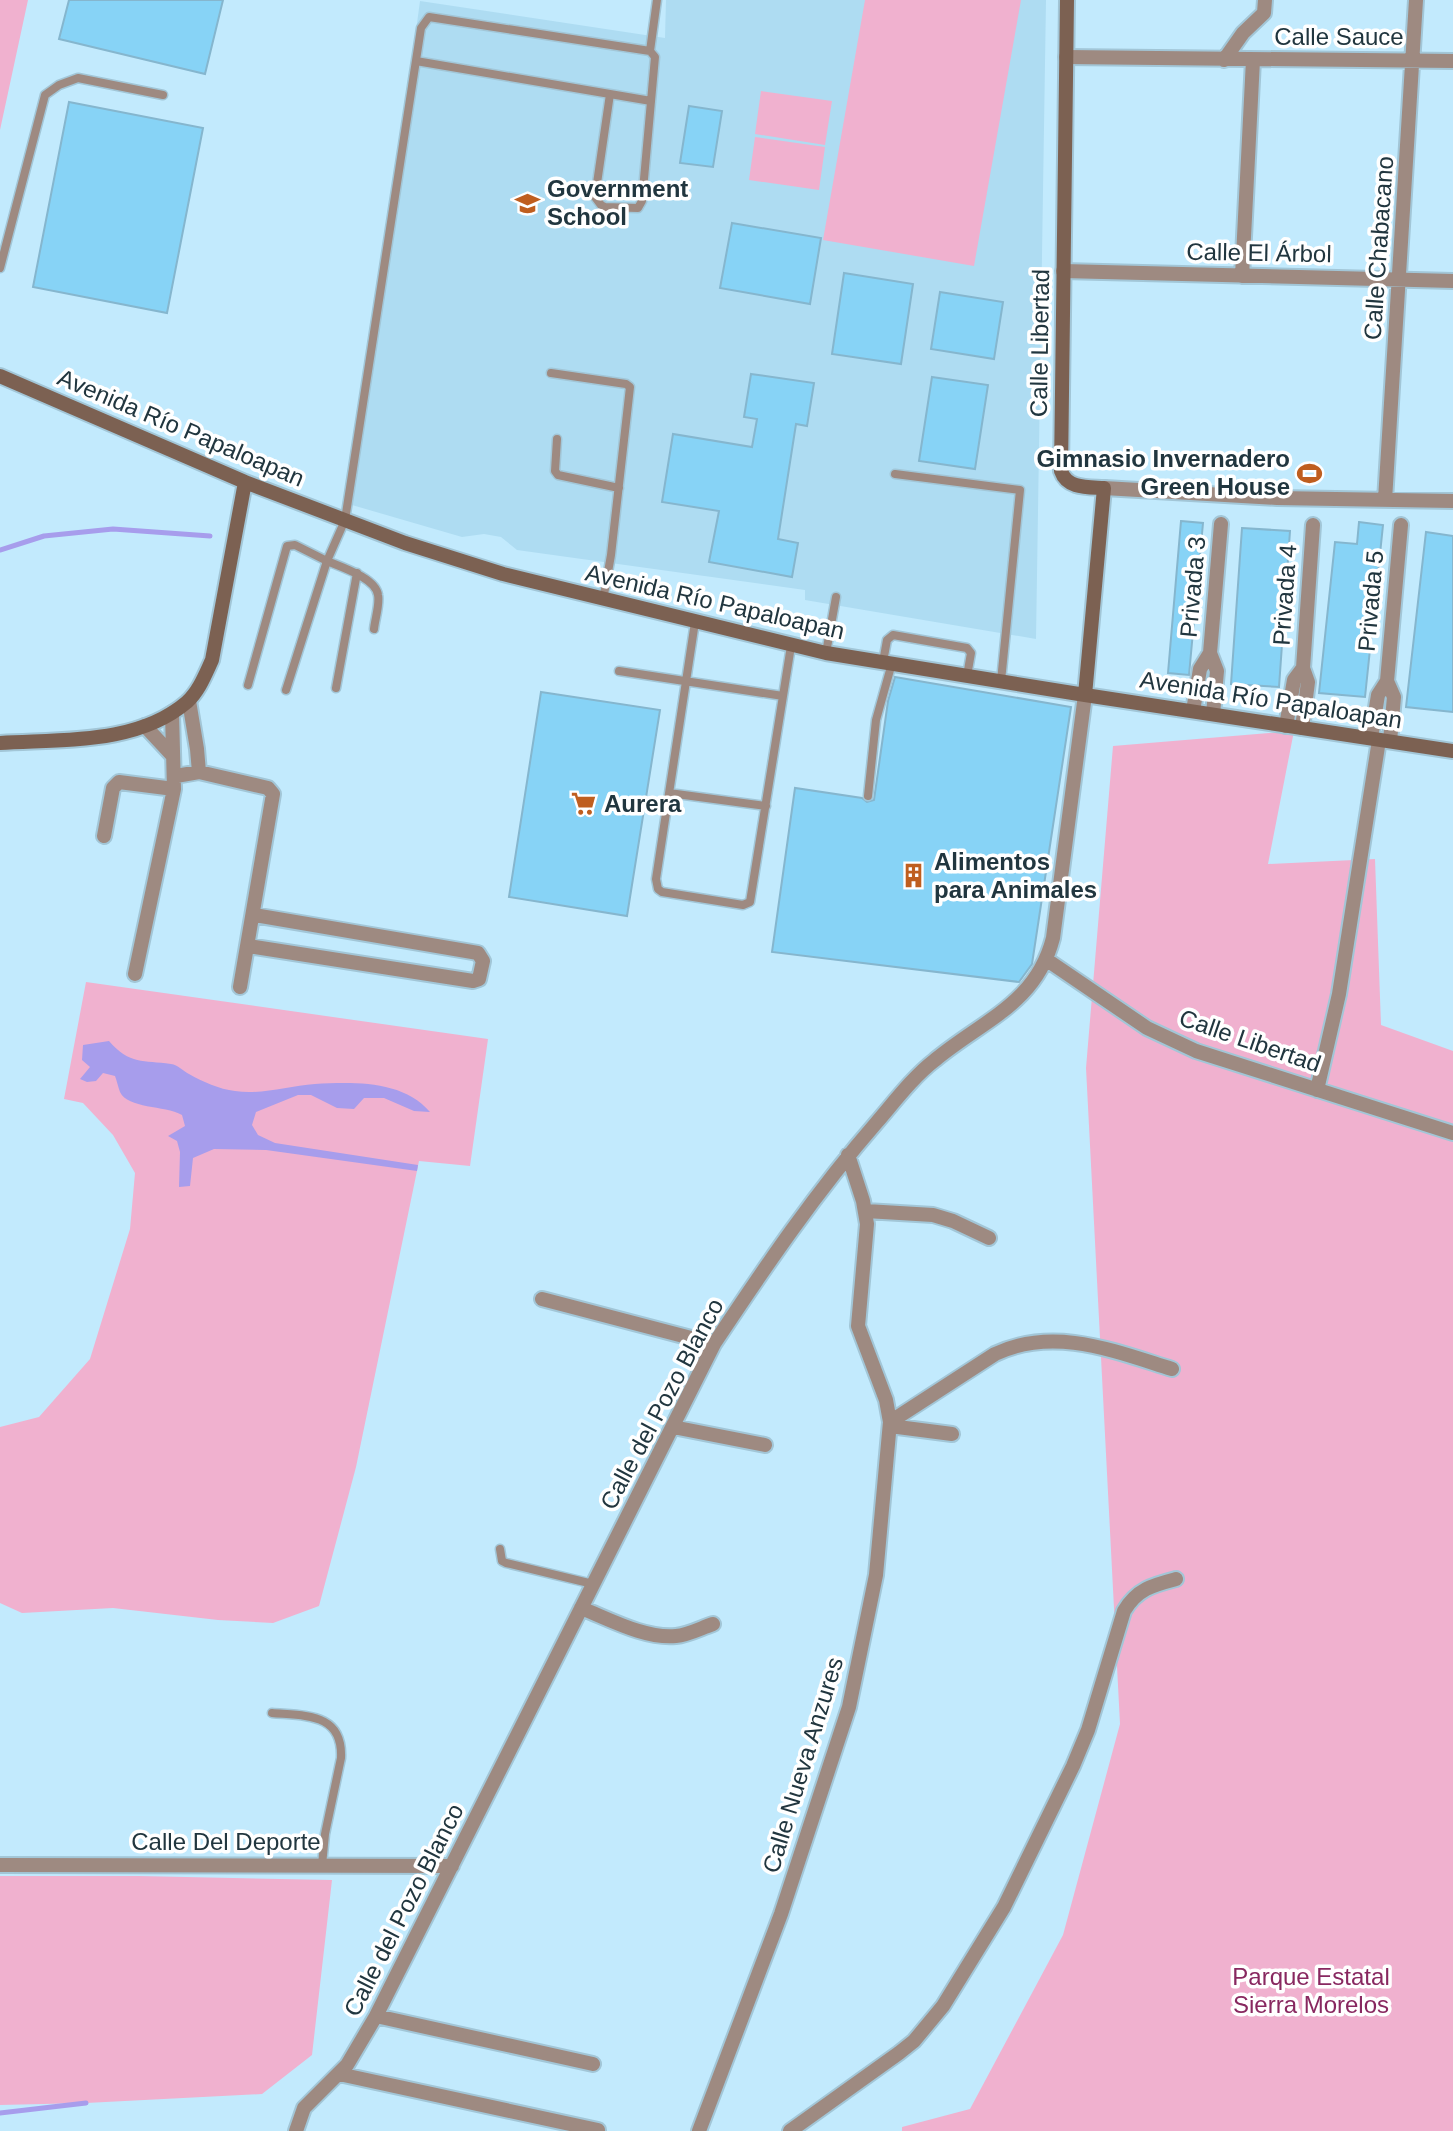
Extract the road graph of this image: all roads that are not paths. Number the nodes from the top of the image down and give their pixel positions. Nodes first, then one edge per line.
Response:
1 (657, 0) edge
2 (1067, 0) edge
3 (1416, 0) edge
4 (1264, 7) edge
5 (650, 51) junction
6 (1066, 57) junction
7 (1224, 60) junction
8 (1253, 60) junction
9 (1413, 60) junction
10 (416, 61) junction
11 (1453, 61) edge
12 (610, 94) junction
13 (163, 95) dead end
14 (651, 101) junction
15 (0, 268) edge
16 (1063, 271) junction
17 (1242, 276) junction
18 (1400, 279) junction
19 (1453, 281) edge
20 (551, 373) dead end
21 (0, 376) edge
22 (557, 439) dead end
23 (895, 474) dead end
24 (245, 482) junction
25 (619, 488) junction
26 (1104, 488) junction
27 (1385, 500) junction
28 (1453, 501) edge
29 (345, 520) junction
30 (1221, 524) dead end
31 (1313, 525) dead end
32 (1401, 525) dead end
33 (327, 561) junction
34 (357, 573) junction
35 (836, 597) dead end
36 (603, 600) junction
37 (695, 622) junction
38 (374, 629) dead end
39 (791, 646) junction
40 (826, 653) junction
41 (1210, 653) junction
42 (888, 663) junction
43 (1303, 668) junction
44 (619, 671) dead end
45 (967, 676) junction
46 (686, 681) junction
47 (1001, 681) junction
48 (248, 685) dead end
49 (336, 688) dead end
50 (286, 690) dead end
51 (1085, 695) junction
52 (783, 696) junction
53 (189, 701) junction
54 (1193, 711) junction
55 (172, 713) junction
56 (1213, 714) junction
57 (145, 726) junction
58 (1286, 726) junction
59 (1302, 728) junction
60 (1380, 740) junction
61 (0, 743) edge
62 (1453, 751) edge
63 (172, 755) junction
64 (199, 772) junction
65 (175, 783) junction
66 (669, 793) junction
67 (868, 796) dead end
68 (766, 806) junction
69 (104, 836) dead end
70 (254, 915) junction
71 (248, 946) junction
72 (1047, 960) junction
73 (135, 974) dead end
74 (240, 987) dead end
75 (1317, 1090) junction
76 (1453, 1133) edge
77 (848, 1155) junction
78 (866, 1211) junction
79 (989, 1238) dead end
80 (542, 1299) dead end
81 (714, 1344) junction
82 (1172, 1369) dead end
83 (890, 1424) junction
84 (673, 1427) junction
85 (952, 1434) dead end
86 (765, 1445) dead end
87 (500, 1549) dead end
88 (1176, 1580) dead end
89 (593, 1584) junction
90 (581, 1608) junction
91 (713, 1624) dead end
92 (272, 1713) dead end
93 (322, 1865) junction
94 (0, 1866) edge
95 (452, 1866) junction
96 (376, 2016) junction
97 (593, 2064) dead end
98 (340, 2074) junction
99 (598, 2130) edge
100 (296, 2131) edge
101 (699, 2131) edge
102 (790, 2131) edge

1 - 5 lane
2 - 6 main road, Calle Libertad
3 - 9 street, Calle Chabacano
4 - 7 street
5 - 10 lane
5 - 14 lane
6 - 7 street, Calle Sauce
6 - 16 main road, Calle Libertad
7 - 8 street, Calle Sauce
8 - 9 street, Calle Sauce
8 - 17 street
9 - 11 street, Calle Sauce
9 - 18 street, Calle Chabacano
10 - 12 lane
10 - 29 lane
12 - 14 lane
12 - 14 lane
13 - 15 lane
16 - 17 street, Calle El Árbol
16 - 26 main road, Calle Libertad
17 - 18 street, Calle El Árbol
18 - 19 street, Calle El Árbol
18 - 27 street, Calle Chabacano
20 - 25 lane
21 - 24 main road, Avenida Río Papaloapan
22 - 25 lane
23 - 47 lane
24 - 29 main road, Avenida Río Papaloapan
24 - 53 main road
25 - 36 lane
26 - 27 street
26 - 51 main road
27 - 28 street
29 - 33 lane
29 - 36 main road, Avenida Río Papaloapan
30 - 41 street, Privada 3
31 - 43 street, Privada 4
32 - 60 street, Privada 5
33 - 34 lane
33 - 48 lane
33 - 50 lane
34 - 38 lane
34 - 49 lane
35 - 40 lane
36 - 37 main road, Avenida Río Papaloapan
37 - 39 main road, Avenida Río Papaloapan
37 - 46 lane
39 - 40 main road, Avenida Río Papaloapan
39 - 52 lane
40 - 42 main road, Avenida Río Papaloapan
41 - 54 street, Privada 3
41 - 56 street, Privada 3
42 - 45 main road, Avenida Río Papaloapan
42 - 45 lane
42 - 67 lane
43 - 58 street, Privada 4
43 - 59 street, Privada 4
44 - 46 lane
45 - 47 main road, Avenida Río Papaloapan
46 - 52 lane
46 - 66 lane
47 - 51 main road, Avenida Río Papaloapan
51 - 54 main road, Avenida Río Papaloapan
51 - 72 street, Calle del Pozo Blanco
52 - 68 lane
53 - 55 main road
53 - 64 street
54 - 56 main road, Avenida Río Papaloapan
55 - 57 main road
55 - 63 street
56 - 58 main road, Avenida Río Papaloapan
57 - 61 main road
57 - 63 street
58 - 59 main road, Avenida Río Papaloapan
59 - 60 main road, Avenida Río Papaloapan
60 - 62 main road, Avenida Río Papaloapan
60 - 75 street, Privada 5
63 - 65 street
64 - 65 street
64 - 70 street
65 - 69 street
65 - 73 street
66 - 68 lane
66 - 68 lane
70 - 71 street
70 - 71 street
71 - 74 street
72 - 75 street, Calle Libertad
72 - 77 street, Calle del Pozo Blanco
75 - 76 street, Calle Libertad
77 - 78 street, Calle Nueva Anzures
77 - 81 street, Calle del Pozo Blanco
78 - 79 street
78 - 83 street, Calle Nueva Anzures
80 - 81 street
81 - 84 street, Calle del Pozo Blanco
82 - 83 street
83 - 85 street
83 - 101 street, Calle Nueva Anzures
84 - 86 street
84 - 89 street, Calle del Pozo Blanco
87 - 89 lane
88 - 102 street
89 - 90 street, Calle del Pozo Blanco
90 - 91 street
90 - 95 street, Calle del Pozo Blanco
92 - 93 lane
93 - 94 street, Calle Del Deporte
93 - 95 street, Calle Del Deporte
95 - 96 street, Calle del Pozo Blanco
96 - 97 street
96 - 98 street, Calle del Pozo Blanco
98 - 99 street
98 - 100 street, Calle del Pozo Blanco

